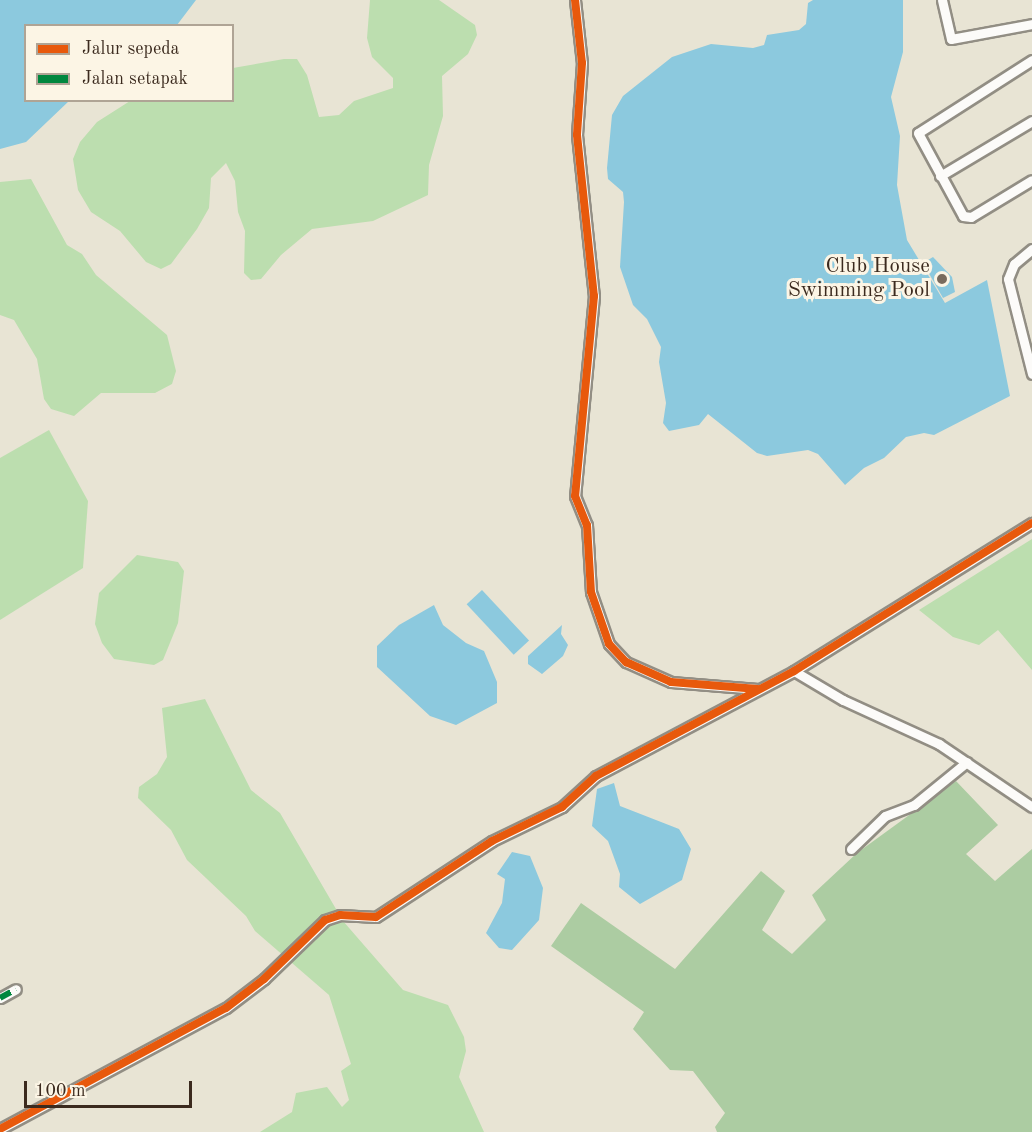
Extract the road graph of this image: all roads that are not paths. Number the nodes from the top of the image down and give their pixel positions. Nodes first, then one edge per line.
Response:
1 (575, 0) edge
2 (942, 0) edge
3 (1032, 24) edge
4 (1032, 60) edge
5 (1032, 121) edge
6 (940, 176) junction
7 (1032, 180) edge
8 (1032, 249) edge
9 (1032, 374) edge
10 (1032, 523) edge
11 (794, 671) junction
12 (758, 689) junction
13 (967, 762) junction
14 (1032, 807) edge
15 (851, 849) dead end
16 (16, 989) dead end
17 (0, 998) edge
18 (0, 1129) edge

1 - 12 street
2 - 3 street
4 - 6 street
5 - 6 street
6 - 7 street
8 - 9 street
10 - 11 street
11 - 12 street
11 - 13 street
12 - 18 street
13 - 14 street
13 - 15 street
16 - 17 street

